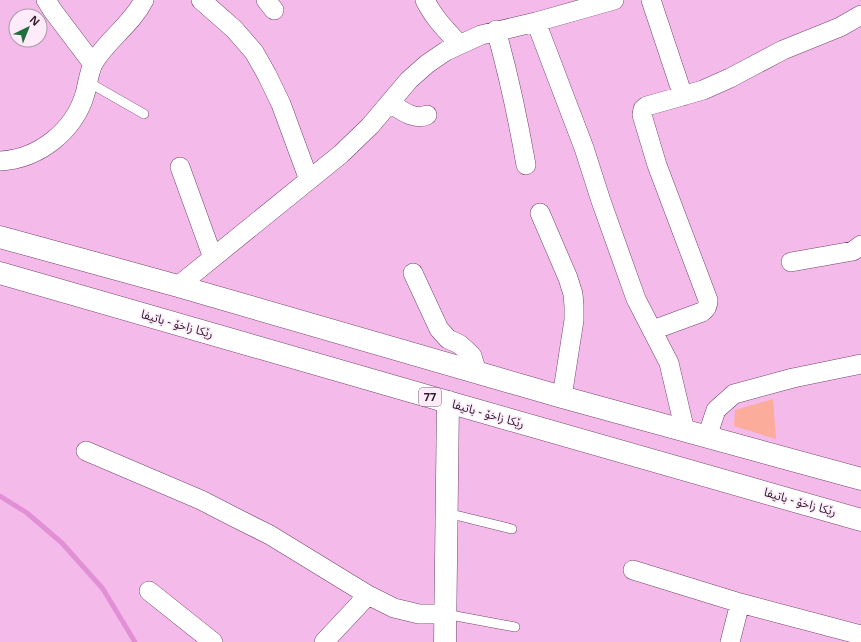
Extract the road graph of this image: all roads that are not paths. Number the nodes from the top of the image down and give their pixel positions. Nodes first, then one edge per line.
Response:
1 (46, 0) edge
2 (144, 0) edge
3 (201, 0) edge
4 (425, 0) edge
5 (614, 0) edge
6 (651, 0) edge
7 (861, 15) edge
8 (536, 22) junction
9 (496, 30) junction
10 (459, 44) junction
11 (93, 64) junction
12 (88, 82) junction
13 (683, 96) junction
14 (390, 104) junction
15 (144, 114) dead end
16 (427, 116) dead end
17 (0, 161) edge
18 (526, 165) dead end
19 (180, 167) dead end
20 (309, 180) junction
21 (540, 213) dead end
22 (0, 237) edge
23 (861, 245) edge
24 (213, 258) junction
25 (791, 262) dead end
26 (0, 273) edge
27 (413, 273) dead end
28 (178, 286) junction
29 (653, 330) junction
30 (861, 364) edge
31 (477, 373) junction
32 (562, 397) junction
33 (448, 402) junction
34 (685, 431) junction
35 (708, 437) junction
36 (86, 451) dead end
37 (861, 479) edge
38 (446, 513) junction
39 (861, 520) edge
40 (512, 529) dead end
41 (633, 570) dead end
42 (149, 590) dead end
43 (368, 594) junction
44 (740, 603) junction
45 (445, 614) junction
46 (514, 627) dead end
47 (861, 635) edge
48 (213, 642) edge
49 (324, 642) edge
50 (445, 642) edge
51 (730, 642) edge

1 - 11 street
2 - 11 street
3 - 20 street
4 - 10 street
5 - 8 street
6 - 13 street
7 - 13 street
8 - 9 street
8 - 29 street
9 - 10 street
9 - 18 street
10 - 14 street
11 - 12 street
12 - 15 lane
12 - 17 street
13 - 29 street
14 - 16 street
14 - 20 street
19 - 24 street
20 - 24 street
21 - 32 street
22 - 28 main road
23 - 25 street
24 - 28 street
26 - 33 main road, رێکا زاخۆ - باتیفا / 77
27 - 31 street
28 - 31 main road
29 - 34 street
30 - 35 street
31 - 32 main road
32 - 34 main road
33 - 38 main road
33 - 39 main road, رێکا زاخۆ - باتیفا / 77
34 - 35 main road
35 - 37 main road
36 - 43 street
38 - 40 lane
38 - 45 main road
41 - 44 street
42 - 48 street
43 - 45 street
43 - 49 street
44 - 47 street
44 - 51 street
45 - 46 lane
45 - 50 main road

